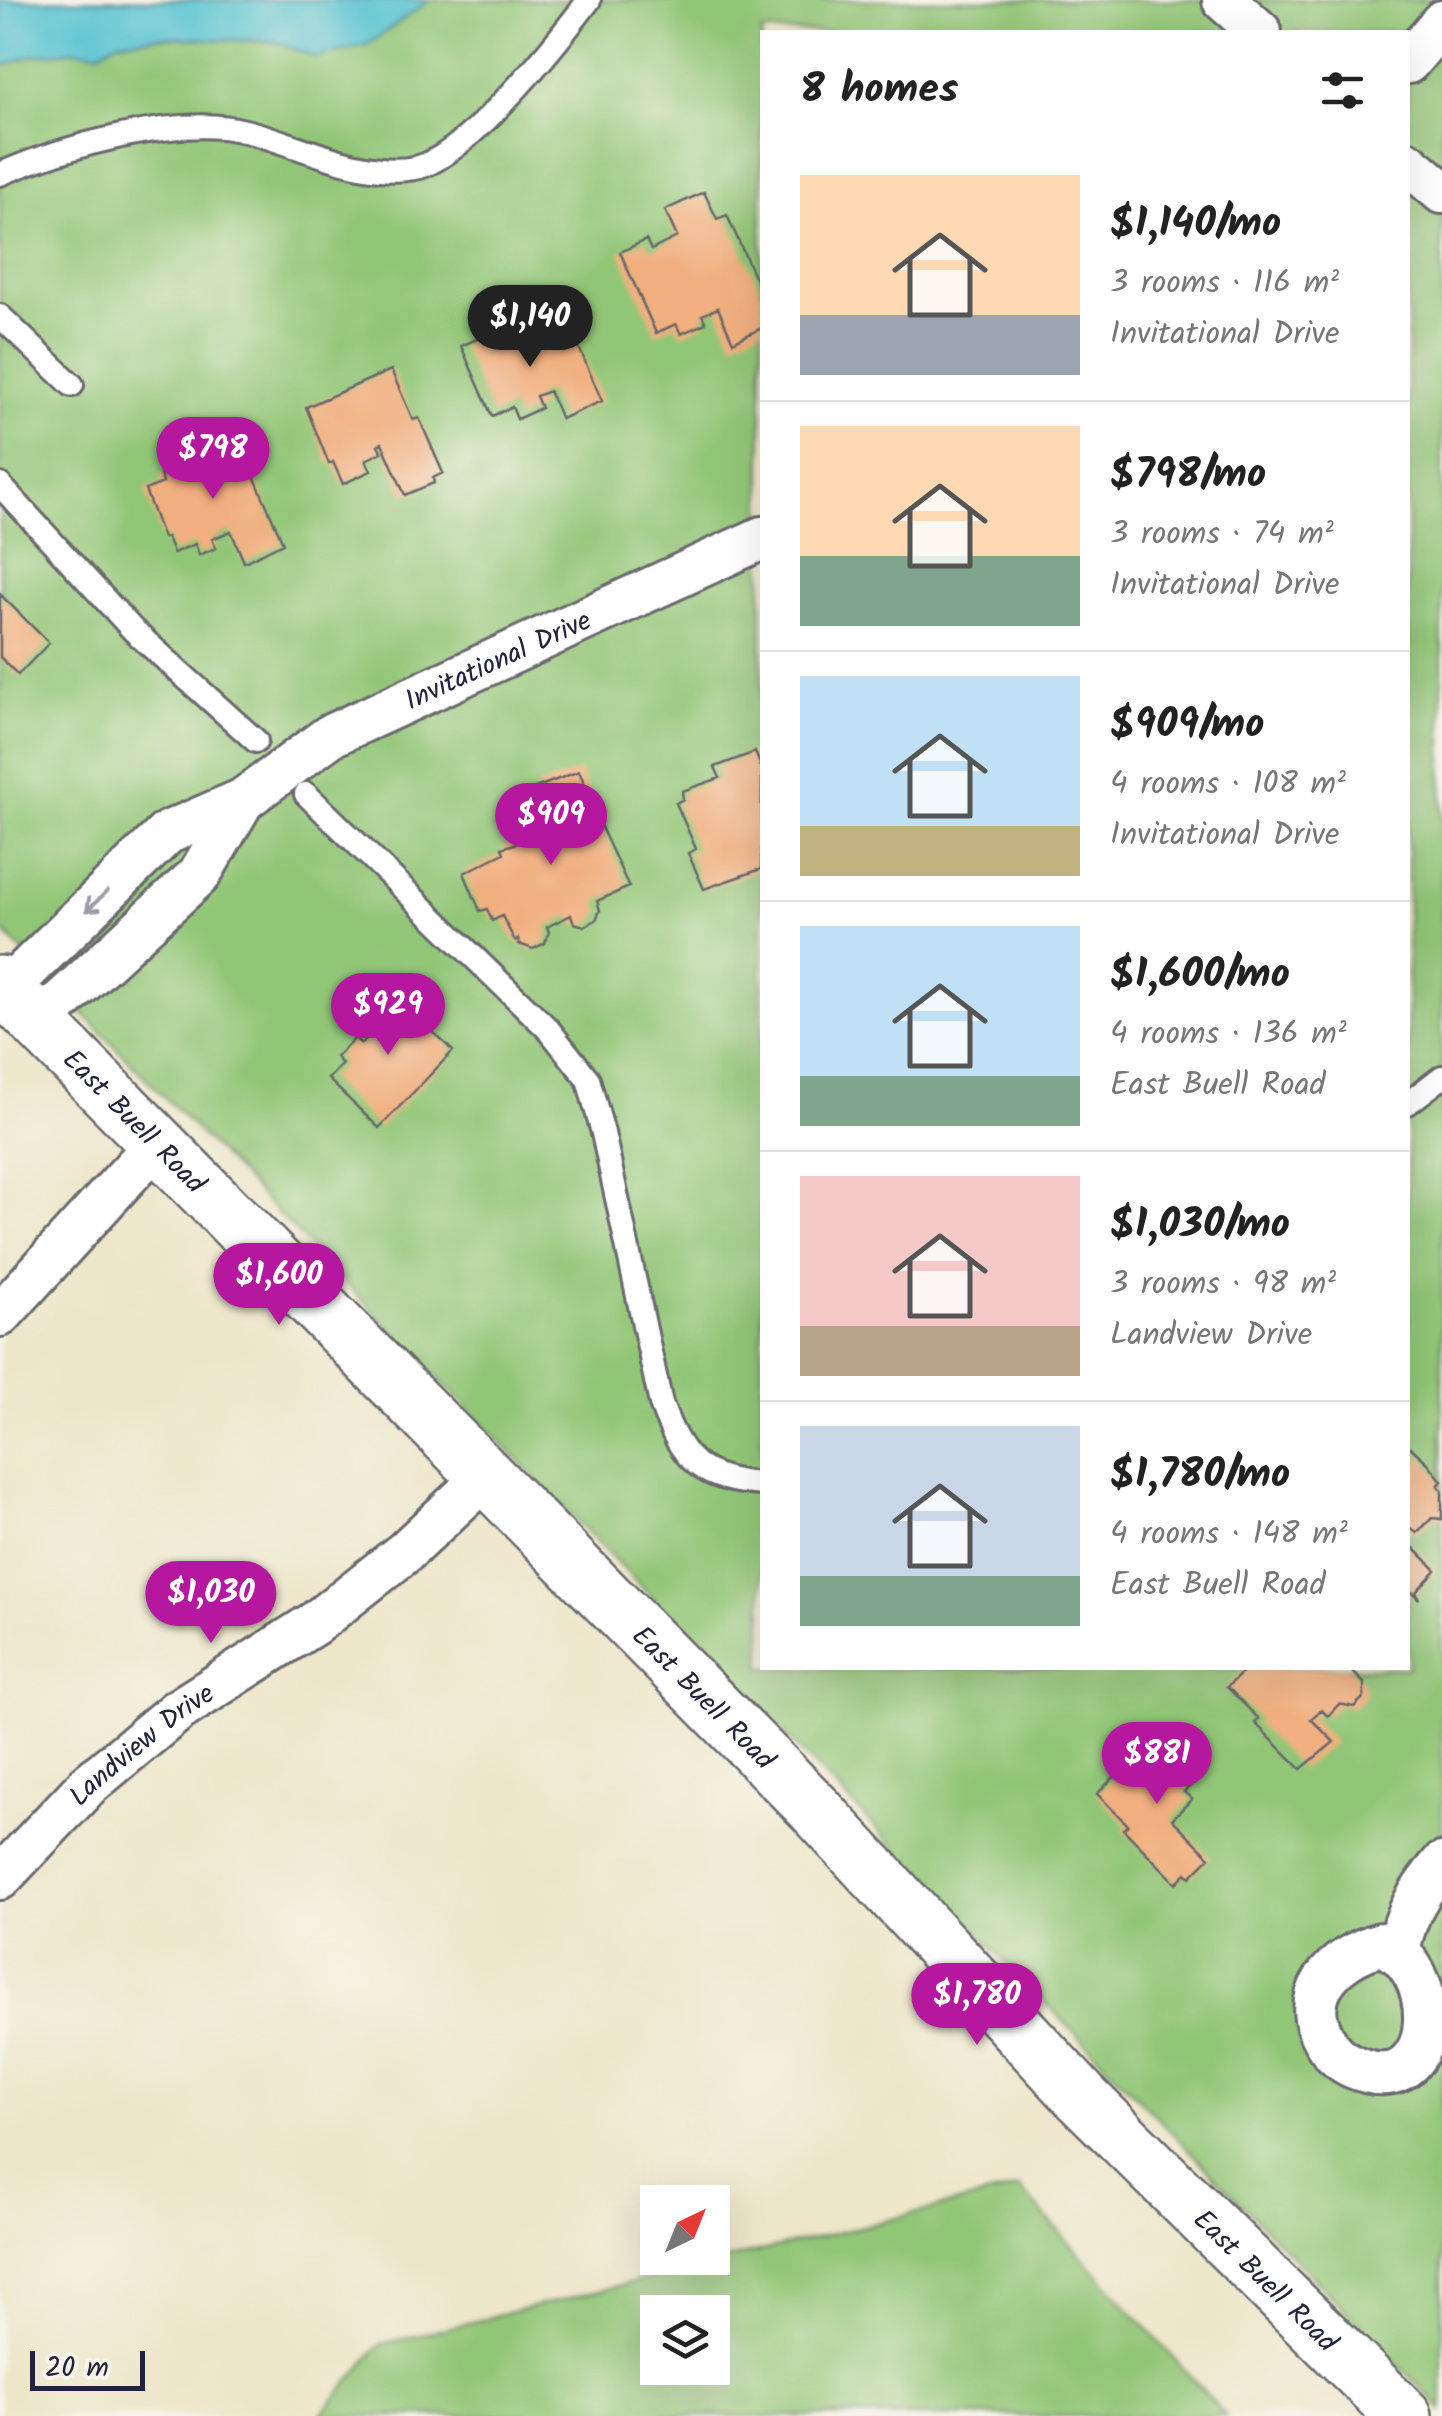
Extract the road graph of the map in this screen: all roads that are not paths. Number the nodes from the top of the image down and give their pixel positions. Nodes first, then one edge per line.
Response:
1 (590, 0) edge
2 (1224, 0) edge
3 (1442, 22) edge
4 (1258, 30) edge
5 (1410, 60) edge
6 (1410, 165) edge
7 (0, 174) edge
8 (1442, 192) edge
9 (0, 316) edge
10 (72, 385) dead end
11 (0, 486) edge
12 (760, 539) edge
13 (256, 740) dead end
14 (306, 794) dead end
15 (15, 999) edge
16 (1442, 1077) edge
17 (1410, 1101) edge
18 (158, 1142) junction
19 (0, 1315) edge
20 (484, 1477) junction
21 (760, 1484) edge
22 (1442, 1864) edge
23 (0, 1878) edge
24 (1399, 1948) dead end
25 (1404, 2416) edge

1 - 7 lane
2 - 4 street
3 - 5 street
6 - 8 street
9 - 10 lane
11 - 13 lane
12 - 15 street, Invitational Drive
14 - 21 lane
15 - 18 street, East Buell Road
16 - 17 lane
18 - 19 street
18 - 20 street, East Buell Road
20 - 23 street, Landview Drive
20 - 25 street, East Buell Road
22 - 24 street

